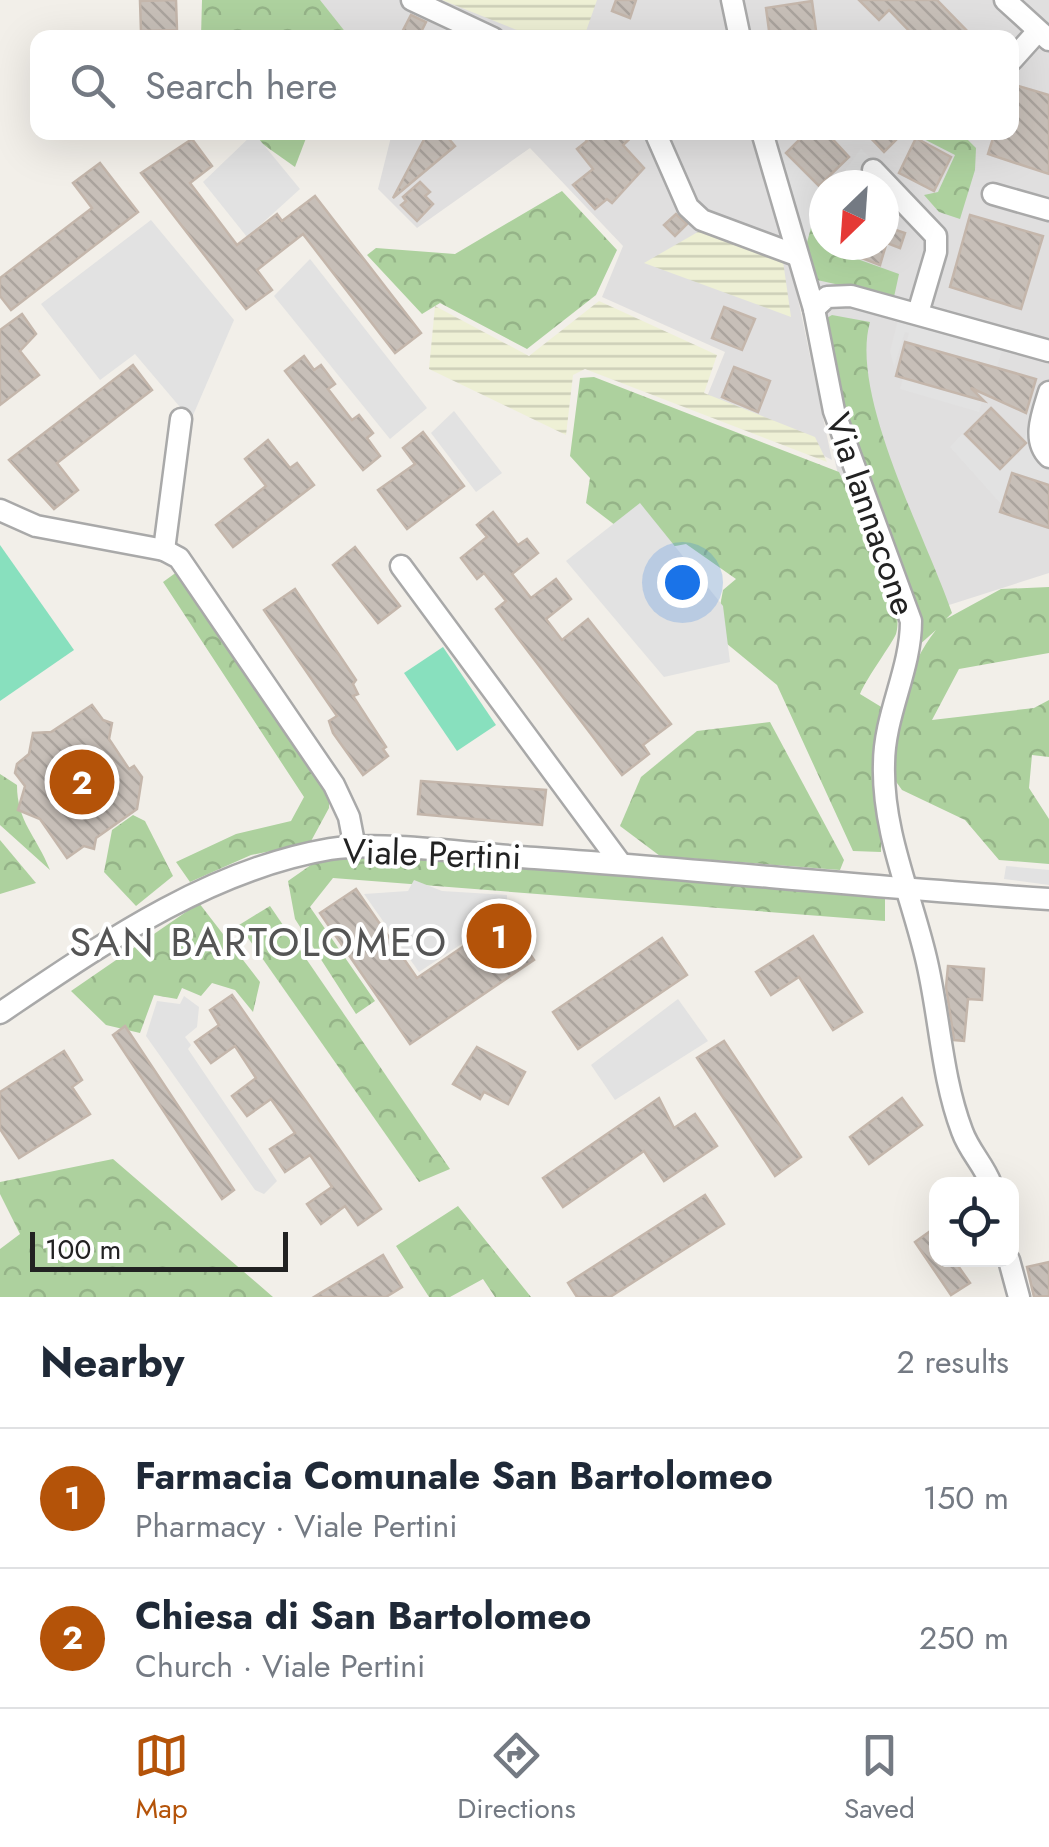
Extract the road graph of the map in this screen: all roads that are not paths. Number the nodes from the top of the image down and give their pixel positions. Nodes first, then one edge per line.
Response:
1 (412, 0) edge
2 (732, 0) edge
3 (1005, 0) edge
4 (476, 30) edge
5 (738, 30) edge
6 (1044, 35) edge
7 (1019, 55) edge
8 (659, 140) edge
9 (764, 140) edge
10 (993, 194) dead end
11 (899, 197) edge
12 (1049, 210) edge
13 (796, 255) junction
14 (814, 310) junction
15 (918, 313) junction
16 (1049, 351) edge
17 (1049, 392) edge
18 (181, 419) dead end
19 (1049, 456) edge
20 (0, 510) edge
21 (164, 550) junction
22 (401, 566) dead end
23 (356, 848) junction
24 (622, 864) junction
25 (905, 890) junction
26 (1049, 899) edge
27 (0, 1014) edge
28 (988, 1177) edge
29 (1011, 1267) edge
30 (1019, 1297) edge

1 - 4 street
2 - 5 street
3 - 6 street
6 - 7 street
8 - 13 street
9 - 13 street, Via Iannacone
10 - 12 street
11 - 15 street
13 - 14 street, Via Iannacone
14 - 15 street
14 - 25 street, Via Iannacone
15 - 16 street
17 - 19 street
18 - 21 street
20 - 21 street
21 - 23 street
22 - 24 street
23 - 24 street, Viale Pertini
23 - 27 street, Viale Pertini
24 - 25 street, Viale Pertini
25 - 26 street, Viale Pertini
25 - 28 street, Via Iannacone
29 - 30 street

